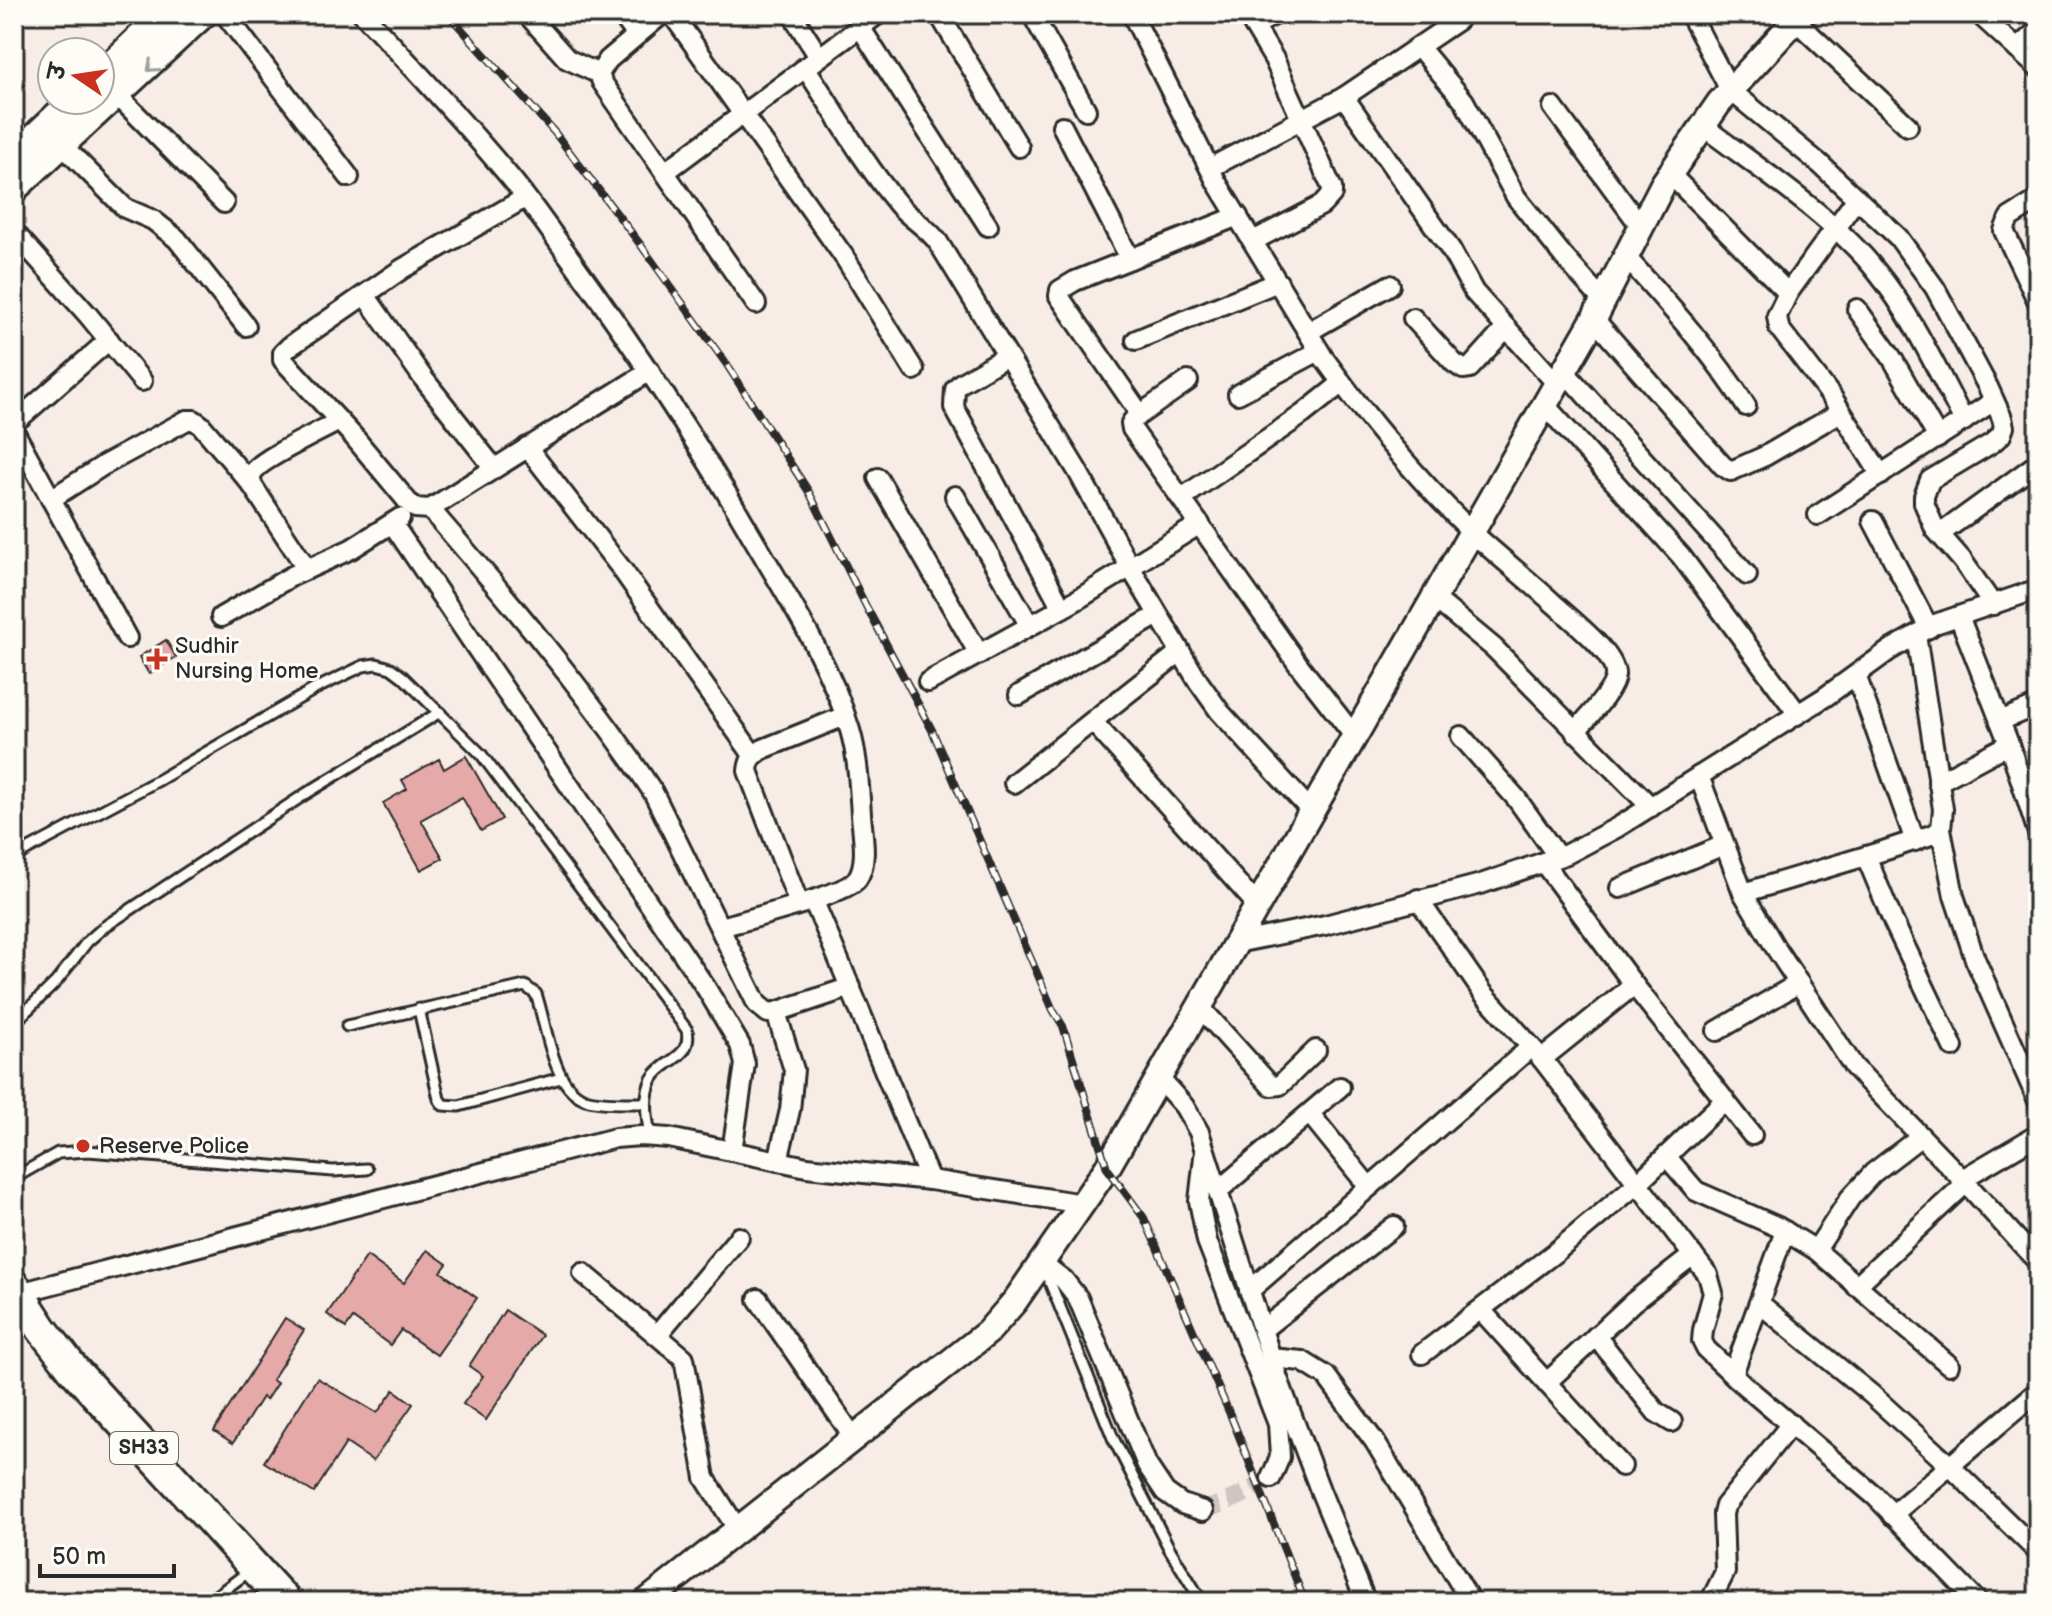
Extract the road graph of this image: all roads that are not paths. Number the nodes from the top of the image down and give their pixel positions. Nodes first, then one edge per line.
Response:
1 (159, 14) edge
2 (186, 14) edge
3 (209, 14) edge
4 (225, 14) edge
5 (363, 14) edge
6 (527, 14) edge
7 (621, 14) edge
8 (662, 14) edge
9 (672, 14) edge
10 (792, 14) edge
11 (878, 14) edge
12 (939, 14) edge
13 (1032, 14) edge
14 (1132, 14) edge
15 (1276, 14) edge
16 (1690, 14) edge
17 (1979, 14) edge
18 (1798, 17) edge
19 (1251, 20) edge
20 (1458, 20) dead end
21 (860, 27) junction
22 (2038, 30) edge
23 (637, 35) junction
24 (1419, 47) junction
25 (2017, 49) junction
26 (116, 55) edge
27 (812, 62) junction
28 (2038, 68) edge
29 (599, 74) junction
30 (116, 85) edge
31 (116, 88) edge
32 (1730, 90) junction
33 (1344, 97) junction
34 (1553, 107) dead end
35 (116, 108) edge
36 (1086, 110) dead end
37 (743, 113) junction
38 (47, 116) edge
39 (82, 116) edge
40 (89, 116) edge
41 (1301, 121) junction
42 (1062, 126) dead end
43 (1703, 126) junction
44 (1908, 126) dead end
45 (18, 139) edge
46 (1019, 147) dead end
47 (65, 148) junction
48 (1210, 168) junction
49 (665, 172) junction
50 (14, 174) edge
51 (1670, 174) junction
52 (349, 177) dead end
53 (14, 194) edge
54 (525, 198) junction
55 (1857, 198) junction
56 (2038, 200) edge
57 (224, 203) dead end
58 (1238, 216) junction
59 (988, 226) dead end
60 (1641, 227) junction
61 (1835, 228) junction
62 (14, 232) edge
63 (1253, 241) junction
64 (1626, 257) junction
65 (1130, 259) junction
66 (2034, 281) edge
67 (1278, 282) junction
68 (1390, 285) dead end
69 (1788, 293) junction
70 (365, 295) junction
71 (2038, 302) edge
72 (756, 304) dead end
73 (1857, 309) dead end
74 (1599, 310) junction
75 (1413, 318) dead end
76 (246, 326) dead end
77 (1506, 328) junction
78 (1308, 332) junction
79 (109, 340) junction
80 (1136, 340) dead end
81 (1319, 351) junction
82 (1007, 356) junction
83 (914, 370) dead end
84 (650, 371) junction
85 (142, 381) dead end
86 (1188, 381) dead end
87 (1342, 383) junction
88 (1555, 387) junction
89 (1238, 394) dead end
90 (1994, 401) junction
91 (1746, 406) dead end
92 (1841, 412) junction
93 (1140, 414) junction
94 (339, 421) junction
95 (1964, 421) junction
96 (14, 423) edge
97 (14, 431) edge
98 (1938, 438) junction
99 (527, 447) junction
100 (2038, 463) edge
101 (494, 468) junction
102 (1881, 475) junction
103 (878, 478) dead end
104 (252, 485) junction
105 (955, 496) dead end
106 (1182, 498) junction
107 (51, 499) junction
108 (422, 508) junction
109 (1818, 515) dead end
110 (1873, 521) dead end
111 (392, 523) junction
112 (1200, 524) junction
113 (1472, 532) junction
114 (1940, 534) junction
115 (1130, 567) junction
116 (307, 569) junction
117 (1747, 575) dead end
118 (2038, 589) edge
119 (1434, 598) junction
120 (1993, 605) junction
121 (1062, 608) junction
122 (1158, 615) junction
123 (1959, 616) junction
124 (221, 617) dead end
125 (1030, 626) junction
126 (1922, 632) junction
127 (127, 638) dead end
128 (1180, 652) junction
129 (979, 654) junction
130 (1856, 675) junction
131 (928, 682) dead end
132 (1019, 695) dead end
133 (2038, 705) edge
134 (440, 712) junction
135 (1798, 714) junction
136 (845, 716) junction
137 (2000, 721) junction
138 (1094, 723) junction
139 (1575, 732) junction
140 (1461, 736) dead end
141 (1355, 737) junction
142 (2009, 744) junction
143 (753, 755) junction
144 (1699, 776) junction
145 (1938, 782) junction
146 (1014, 783) dead end
147 (1651, 807) junction
148 (1312, 812) junction
149 (1941, 829) junction
150 (2038, 833) edge
151 (1915, 841) junction
152 (1724, 845) junction
153 (1866, 856) junction
154 (14, 857) edge
155 (1550, 860) junction
156 (1620, 888) dead end
157 (1743, 893) junction
158 (1418, 899) junction
159 (806, 902) junction
160 (1258, 906) junction
161 (721, 927) junction
162 (1236, 943) junction
163 (1799, 983) junction
164 (1634, 985) junction
165 (851, 987) junction
166 (1200, 1007) junction
167 (419, 1009) junction
168 (776, 1012) junction
169 (14, 1023) edge
170 (347, 1026) dead end
171 (1717, 1031) dead end
172 (1953, 1047) dead end
173 (1316, 1050) dead end
174 (1537, 1053) junction
175 (561, 1078) junction
176 (1159, 1078) junction
177 (1340, 1087) dead end
178 (1725, 1100) junction
179 (2038, 1101) edge
180 (646, 1103) junction
181 (1310, 1114) junction
182 (1752, 1135) dead end
183 (2037, 1135) edge
184 (650, 1136) junction
185 (1920, 1137) junction
186 (732, 1151) junction
187 (1205, 1152) junction
188 (1666, 1156) junction
189 (778, 1161) junction
190 (367, 1169) dead end
191 (14, 1178) edge
192 (930, 1180) junction
193 (1638, 1183) junction
194 (1966, 1183) junction
195 (1369, 1187) junction
196 (1219, 1190) junction
197 (1083, 1204) junction
198 (1394, 1226) dead end
199 (1785, 1231) junction
200 (739, 1237) dead end
201 (1816, 1250) junction
202 (2035, 1254) edge
203 (1693, 1255) junction
204 (1042, 1263) junction
205 (583, 1273) dead end
206 (1856, 1286) junction
207 (16, 1290) edge
208 (1249, 1291) junction
209 (758, 1299) dead end
210 (1759, 1303) junction
211 (1481, 1310) junction
212 (1262, 1330) junction
213 (658, 1334) junction
214 (1596, 1336) junction
215 (1422, 1354) dead end
216 (1271, 1358) junction
217 (1949, 1365) dead end
218 (1733, 1374) junction
219 (1546, 1383) junction
220 (2038, 1391) edge
221 (1672, 1422) dead end
222 (1791, 1424) junction
223 (854, 1438) junction
224 (1949, 1465) junction
225 (1622, 1466) dead end
226 (1271, 1478) dead end
227 (1203, 1511) dead end
228 (1892, 1515) junction
229 (738, 1530) junction
230 (2038, 1552) edge
231 (255, 1567) junction
232 (208, 1602) edge
233 (286, 1602) edge
234 (646, 1602) edge
235 (1202, 1602) edge
236 (1366, 1602) edge
237 (1471, 1602) edge
238 (1710, 1602) edge
239 (1978, 1602) edge

1 - 26 street
2 - 30 main road
3 -> 31 street
4 - 52 street
5 - 54 street
6 - 29 street
7 - 23 street
8 - 23 street
9 - 37 street
10 - 27 street
11 - 21 street
12 - 46 street
13 - 36 street
14 - 48 street
15 - 19 street
16 - 32 street
17 - 25 street
18 - 32 street
18 - 44 street
19 - 41 street
20 - 24 street
21 - 27 street
21 - 59 street
22 - 25 street
23 - 29 street
24 - 33 street
24 - 74 street
25 - 28 street
27 - 37 street
27 - 82 street
29 - 49 street
32 - 43 street
32 - 55 street
33 - 41 street
33 - 77 street
34 - 60 street
35 - 57 street
37 - 49 street
37 - 83 street
38 - 45 street
39 - 50 main road
40 - 47 street
41 - 48 street
41 - 63 street
42 - 65 street
43 - 51 street
43 - 61 street
47 - 53 street
47 - 76 street
48 - 58 street
49 - 72 street
51 - 60 street
51 - 69 street
54 - 70 street
54 - 84 street
55 - 61 street
55 - 90 street
56 - 66 street
58 - 63 street
58 - 65 street
60 - 64 street
61 - 69 street
61 - 95 street
62 - 79 street
63 - 67 street
64 - 74 street
64 - 91 street
65 - 93 street
66 - 71 street
67 - 78 street
67 - 80 street
68 - 78 street
69 - 92 street
70 - 94 street
70 - 101 street
73 - 98 street
74 - 88 street
74 - 92 street
75 - 77 street
77 - 88 street
78 - 81 street
79 - 85 street
79 - 96 street
81 - 87 street
81 - 89 street
82 - 115 street
82 - 121 street
84 - 99 street
84 - 136 street
86 - 93 street
87 - 106 street
87 - 113 street
88 - 113 street
88 - 117 street
88 - 135 street
90 - 95 street
90 - 114 street
92 - 102 street
93 - 106 street
94 - 104 street
94 - 108 street
95 - 98 street
97 - 107 street
98 - 102 street
99 - 101 street
99 - 143 street
100 - 114 street
101 - 108 street
102 - 109 street
103 - 129 street
104 - 107 street
104 - 116 street
105 - 125 street
106 - 112 street
107 - 127 street
108 - 111 street
108 - 161 street
110 - 126 street
111 - 116 street
111 - 186 street
112 - 115 street
112 - 141 street
113 - 119 street
113 - 139 street
114 - 120 street
115 - 121 street
115 - 122 street
116 - 124 street
118 - 120 street
119 - 139 street
119 - 141 street
120 - 123 street
121 - 125 street
122 - 128 street
122 - 132 street
123 - 126 street
123 - 137 street
125 - 129 street
126 - 130 street
126 - 145 street
128 - 138 street
128 - 148 street
129 - 131 street
130 - 135 street
130 - 151 street
133 - 137 street
134 - 154 lane
134 - 169 lane
134 - 180 lane
135 - 144 street
136 - 143 street
136 - 159 street
137 - 142 street
138 - 146 street
138 - 160 street
139 - 147 street
140 - 155 street
141 - 148 street
142 - 145 street
142 - 150 street
143 - 159 street
144 - 147 street
144 - 152 street
145 - 149 street
147 - 155 street
148 - 160 street
149 - 151 street
149 - 179 street
151 - 153 street
152 - 156 street
152 - 157 street
153 - 157 street
153 - 172 street
155 - 158 street
155 - 164 street
157 - 163 street
158 - 162 street
158 - 174 street
159 - 161 street
159 - 165 street
160 - 162 street
161 - 168 street
162 - 166 street
163 - 171 street
163 - 185 street
164 - 174 street
164 - 178 street
165 - 168 street
165 - 192 street
166 - 173 street
166 - 176 street
167 - 170 lane
167 - 175 lane
167 - 175 lane
168 - 189 street
174 - 193 street
174 - 195 street
175 - 180 lane
176 - 187 street
176 - 197 street
177 - 181 street
178 - 182 street
178 - 188 street
180 - 184 lane
181 - 195 street
181 - 196 street
183 - 194 street
184 - 186 street
184 - 207 street
185 - 194 street
185 - 201 street
186 - 189 street
187 - 196 street
187 - 226 street
188 - 193 street
188 - 199 street
189 - 192 street
190 - 191 lane
192 - 197 street
193 - 203 street
193 - 211 street
194 - 202 street
194 - 206 street
195 - 208 street
196 - 208 street
197 - 204 street
198 - 212 street
199 - 201 street
199 - 210 street
200 - 213 street
201 - 206 street
203 - 214 street
203 - 218 street
204 - 223 street
204 - 227 street
204 - 235 lane
205 - 213 street
206 - 217 street
207 - 231 main road, SH33
208 - 212 street
209 - 223 street
210 - 218 street
210 - 224 street
211 - 215 street
211 - 219 street
212 - 216 street
213 - 229 street
214 - 219 street
214 - 221 street
216 - 236 street
216 - 237 street
218 - 222 street
219 - 225 street
220 - 224 street
222 - 228 street
222 - 238 street
223 - 229 street
224 - 228 street
224 - 230 street
228 - 239 street
229 - 234 street
231 - 232 lane
231 - 233 main road, SH33

